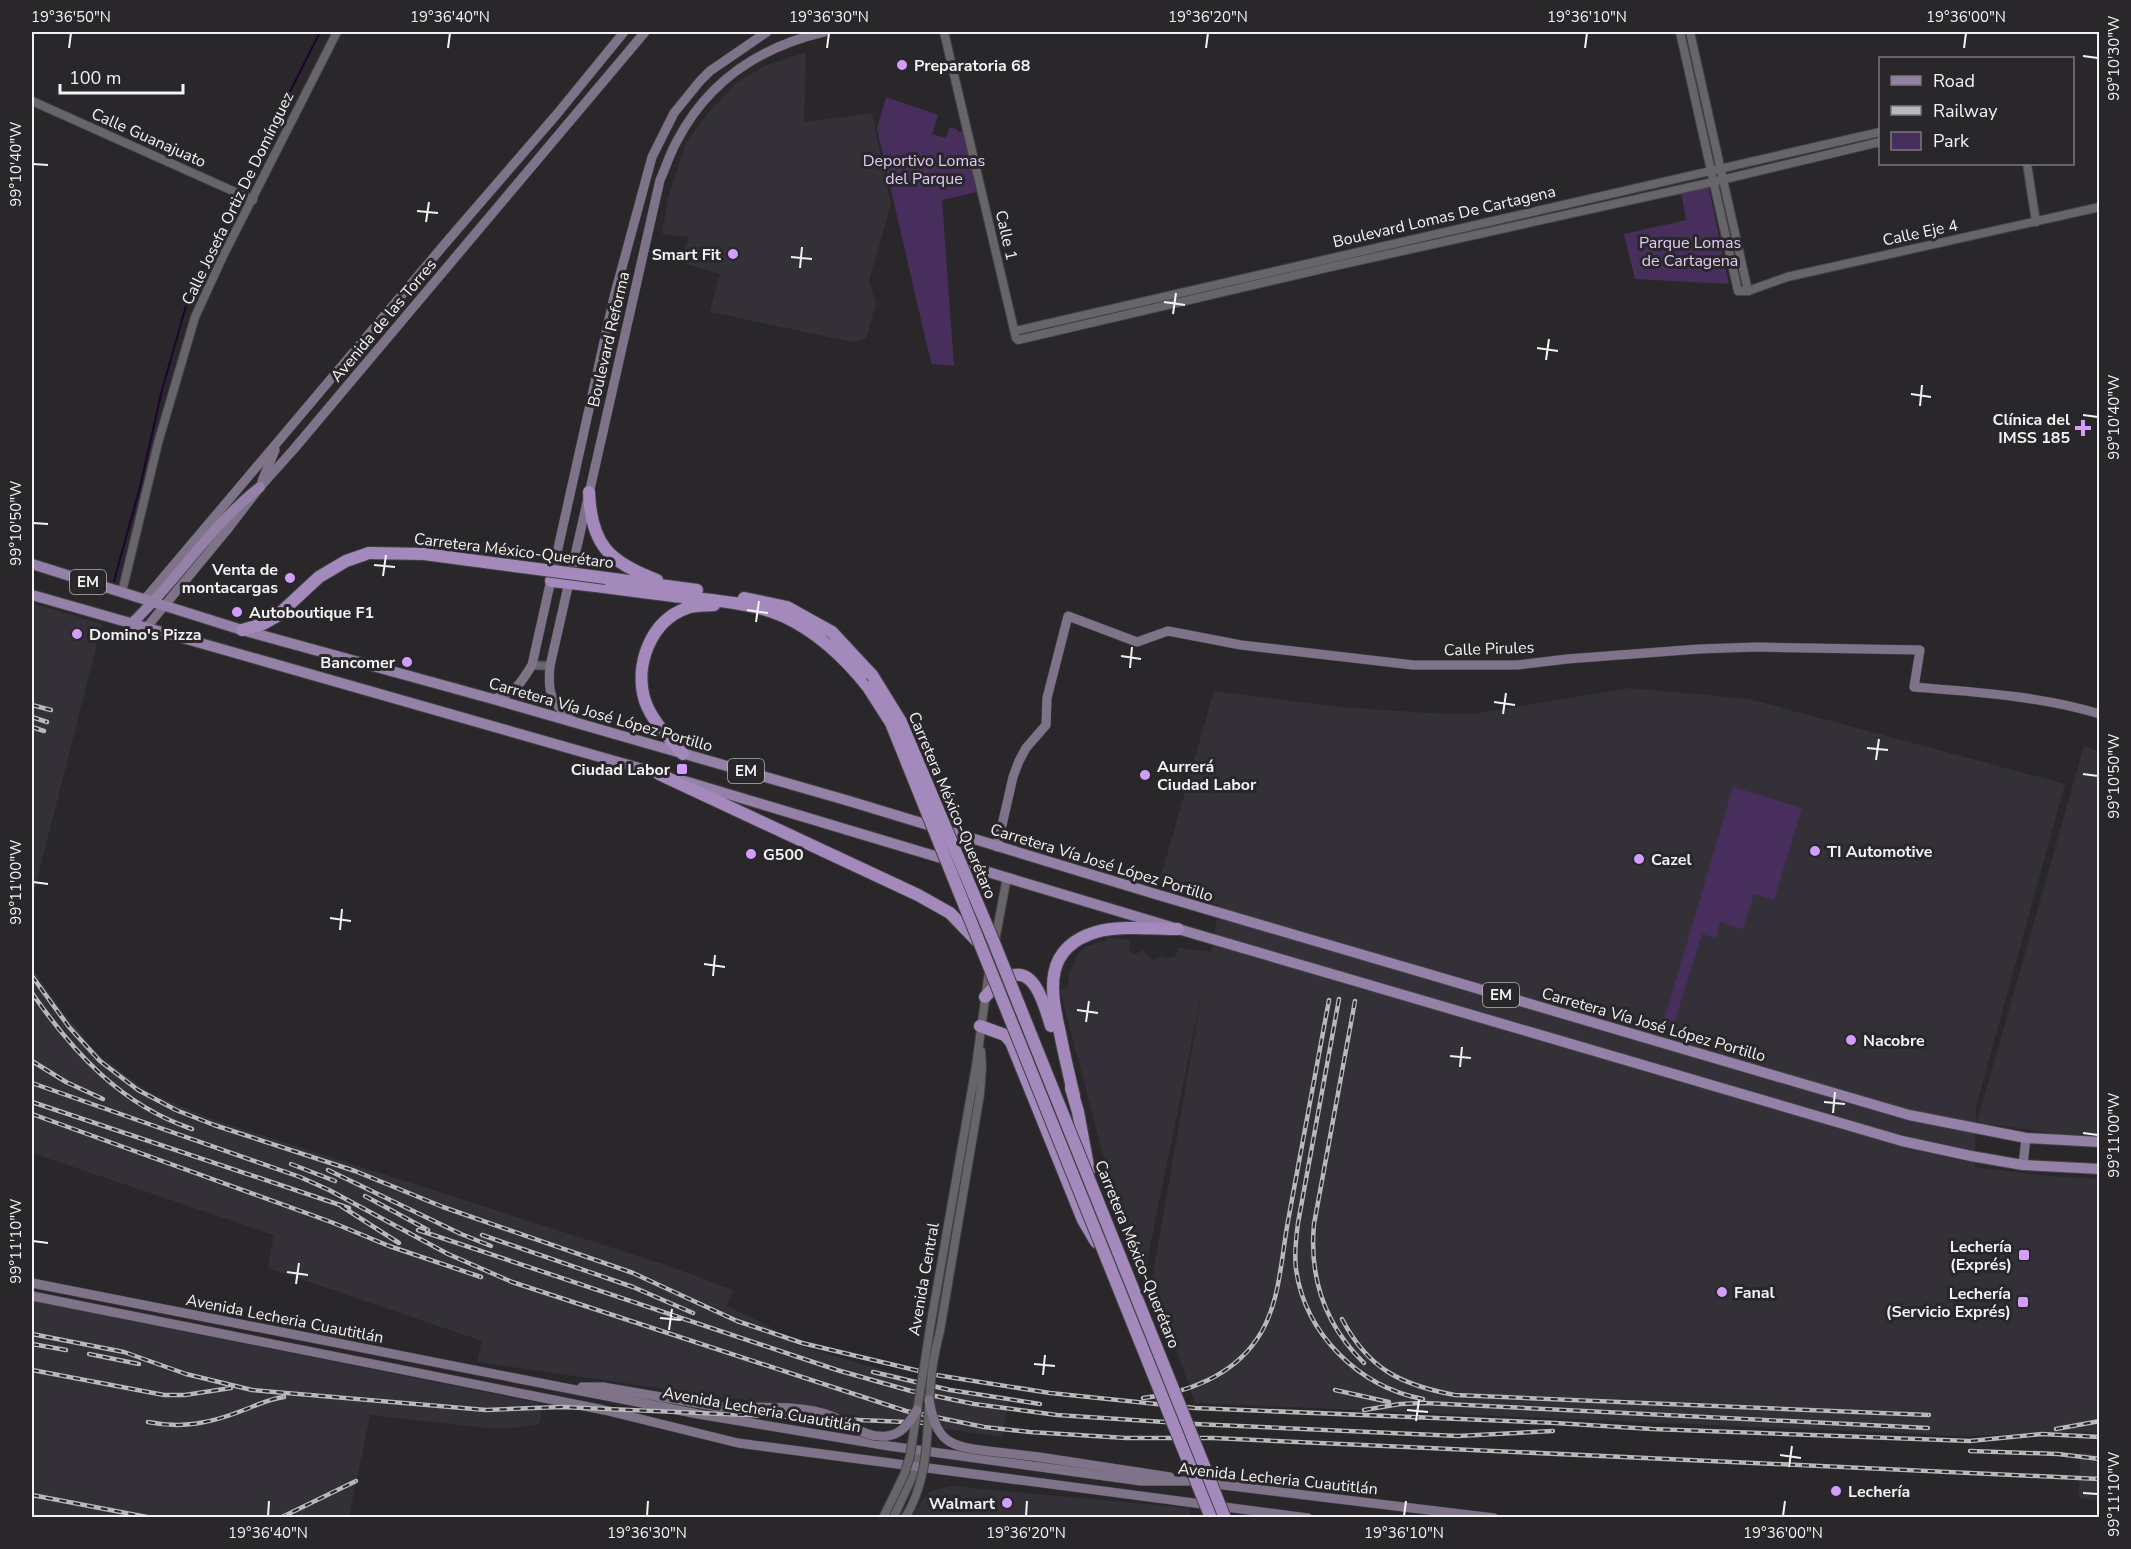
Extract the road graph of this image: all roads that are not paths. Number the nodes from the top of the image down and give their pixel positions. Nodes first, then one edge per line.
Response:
1 (337, 32) edge
2 (624, 32) edge
3 (645, 32) edge
4 (767, 32) edge
5 (824, 32) edge
6 (944, 32) edge
7 (1680, 32) edge
8 (1690, 32) edge
9 (32, 101) edge
10 (1879, 133) edge
11 (1879, 142) edge
12 (2027, 165) edge
13 (1717, 176) junction
14 (253, 200) junction
15 (2100, 207) edge
16 (2036, 222) junction
17 (1748, 291) junction
18 (1016, 335) joint
19 (292, 426) junction
20 (304, 437) junction
21 (277, 444) junction
22 (260, 487) junction
23 (589, 492) junction
24 (32, 564) edge
25 (551, 580) junction
26 (568, 582) junction
27 (681, 588) junction
28 (122, 592) junction
29 (32, 595) edge
30 (154, 602) junction
31 (731, 604) junction
32 (131, 624) junction
33 (146, 628) junction
34 (242, 630) junction
35 (532, 665) junction
36 (550, 666) junction
37 (870, 681) junction
38 (493, 699) junction
39 (2100, 714) edge
40 (575, 723) junction
41 (683, 754) junction
42 (659, 774) junction
43 (997, 847) junction
44 (1007, 878) junction
45 (1178, 929) junction
46 (983, 947) junction
47 (985, 997) junction
48 (980, 1026) junction
49 (978, 1042) junction
50 (1074, 1096) junction
51 (2026, 1138) junction
52 (2100, 1142) edge
53 (2023, 1165) junction
54 (2100, 1169) edge
55 (1091, 1181) junction
56 (1106, 1261) junction
57 (32, 1283) edge
58 (32, 1296) edge
59 (101, 1298) junction
60 (99, 1310) junction
61 (566, 1388) junction
62 (929, 1400) junction
63 (917, 1410) junction
64 (920, 1450) junction
65 (917, 1467) junction
66 (1190, 1481) junction
67 (1492, 1517) edge
68 (883, 1518) edge
69 (893, 1518) edge
70 (905, 1518) edge
71 (1211, 1518) edge
72 (1225, 1518) edge
73 (1308, 1518) edge

1 - 14 street, Calle Josefa Ortiz De Domínguez
2 - 19 main road, Avenida de las Torres
3 - 20 main road, Avenida de las Torres
4 - 25 main road, Boulevard Reforma
5 - 23 main road, Boulevard Reforma
6 - 18 street, Calle 1
7 - 13 street
8 - 13 street
9 - 14 street, Calle Guanajuato
10 - 13 street, Boulevard Lomas De Cartagena
11 - 13 street, Boulevard Lomas De Cartagena
12 - 16 street
13 - 17 street
13 - 17 street, Calle Eje 4
13 - 18 street, Boulevard Lomas De Cartagena
14 - 28 street, Calle Josefa Ortiz De Domínguez
15 - 16 street, Calle Eje 4
16 - 17 street, Calle Eje 4
19 - 20 main road
19 - 21 main road, Avenida de las Torres
20 - 22 main road, Avenida de las Torres
21 - 22 main road
21 - 30 main road, Avenida de las Torres
22 - 30 main road
23 - 26 main road, Boulevard Reforma
23 - 27 highway
24 - 28 main road, Carretera Vía José López Portillo / EM
25 - 26 highway, Carretera México-Querétaro
25 - 35 main road, Boulevard Reforma
26 - 31 highway, Carretera México-Querétaro
26 - 36 main road, Boulevard Reforma
27 - 34 highway, Carretera México-Querétaro, bridge
27 - 37 highway, Carretera México-Querétaro
28 - 30 main road, Carretera Vía José López Portillo / EM
29 - 32 main road, EM
30 - 32 main road
30 - 33 main road, Avenida de las Torres
30 - 34 main road, Carretera Vía José López Portillo / EM
31 - 37 highway, Carretera México-Querétaro
31 - 41 highway
32 - 33 main road, EM
33 - 42 main road, EM
34 - 38 main road, Carretera Vía José López Portillo / EM
35 - 36 street
35 - 38 main road, Boulevard Reforma
36 - 40 main road, Boulevard Reforma
37 - 46 highway, Carretera México-Querétaro, bridge
37 - 55 highway, Carretera México-Querétaro, bridge
38 - 40 main road, Carretera Vía José López Portillo / EM
39 - 43 main road, Calle Pirules
40 - 41 main road, Carretera Vía José López Portillo / EM
41 - 43 main road, Carretera Vía José López Portillo / EM
42 - 44 main road, EM
42 - 46 highway, bridge
43 - 51 main road, Carretera Vía José López Portillo / EM
44 - 45 main road, EM
44 - 47 street, Avenida Central
45 - 50 highway
45 - 53 main road, EM
46 - 56 highway, Carretera México-Querétaro, bridge
47 - 48 street, Avenida Central
47 - 50 highway
48 - 49 street, Avenida Central
48 - 56 highway, bridge
49 - 62 street, Avenida Central, bridge
49 - 63 street, Avenida Central, bridge
50 - 55 highway, bridge
51 - 52 main road, Carretera Vía José López Portillo / EM
51 - 53 main road
53 - 54 main road, EM
55 - 72 highway, Carretera México-Querétaro, bridge
56 - 71 highway, Carretera México-Querétaro, bridge
57 - 59 main road, Avenida Lecheria Cuautitlán
58 - 60 main road, Avenida Lecheria Cuautitlán
59 - 60 main road
59 - 61 main road, Avenida Lecheria Cuautitlán
60 - 65 main road, Avenida Lecheria Cuautitlán
61 - 63 main road, bridge
61 - 64 main road, Avenida Lecheria Cuautitlán
62 - 66 main road, bridge
62 - 70 street, Avenida Central, bridge
63 - 68 street, Avenida Central, bridge
64 - 65 street
64 - 66 main road, Avenida Lecheria Cuautitlán
65 - 69 street
65 - 73 main road, Avenida Lecheria Cuautitlán
66 - 67 main road, Avenida Lecheria Cuautitlán

